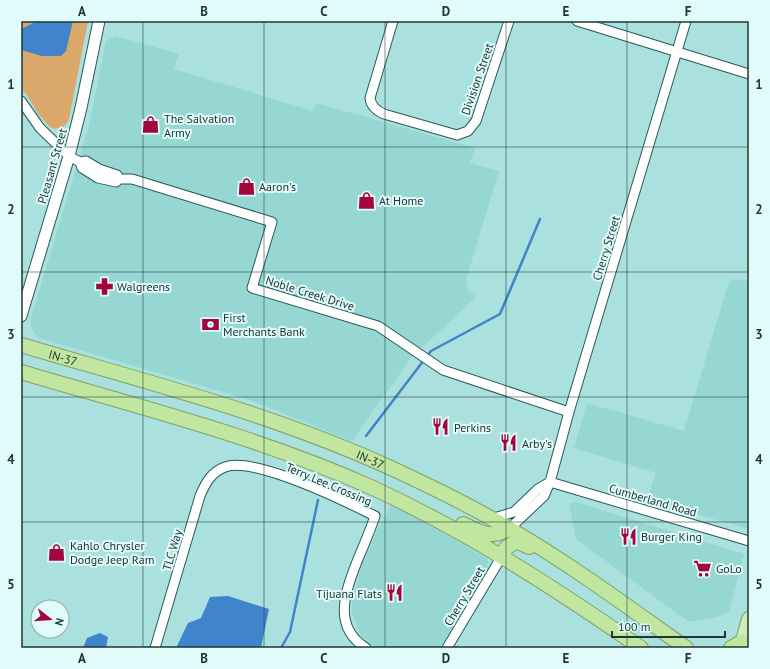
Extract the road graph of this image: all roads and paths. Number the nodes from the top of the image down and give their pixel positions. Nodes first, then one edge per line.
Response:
1 (98, 21) edge
2 (393, 21) edge
3 (509, 21) edge
4 (577, 21) edge
5 (686, 21) edge
6 (602, 25) edge
7 (677, 52) junction
8 (749, 74) edge
9 (21, 101) edge
10 (69, 156) junction
11 (21, 316) edge
12 (21, 344) edge
13 (21, 372) edge
14 (569, 412) junction
15 (225, 467) joint
16 (550, 482) junction
17 (426, 514) junction
18 (491, 519) junction
19 (509, 528) junction
20 (749, 541) edge
21 (502, 556) junction
22 (575, 570) junction
23 (749, 619) edge
24 (738, 646) edge
25 (155, 648) edge
26 (366, 648) edge
27 (447, 648) edge
28 (641, 648) edge
29 (686, 648) edge

1 - 10 street, Pleasant Street
2 - 3 street, Division Street
4 - 6 street
5 - 7 street, Cherry Street
6 - 7 street
7 - 8 street
7 - 14 street, Cherry Street
9 - 10 street, Noble Creek Drive
10 - 11 street, Pleasant Street
10 - 14 street, Noble Creek Drive
12 - 18 highway, IN-37
13 - 17 highway
14 - 16 street, Cherry Street
15 - 25 street, TLC Way
15 - 26 street, Terry Lee Crossing
16 - 18 street
16 - 19 street, Cherry Street
16 - 20 street, Cumberland Road
17 - 19 highway
17 - 21 highway
18 - 19 highway, IN-37
19 - 22 highway, IN-37
21 - 22 highway
21 - 27 street, Cherry Street
21 - 28 highway
22 - 29 highway, IN-37
23 - 24 main road

